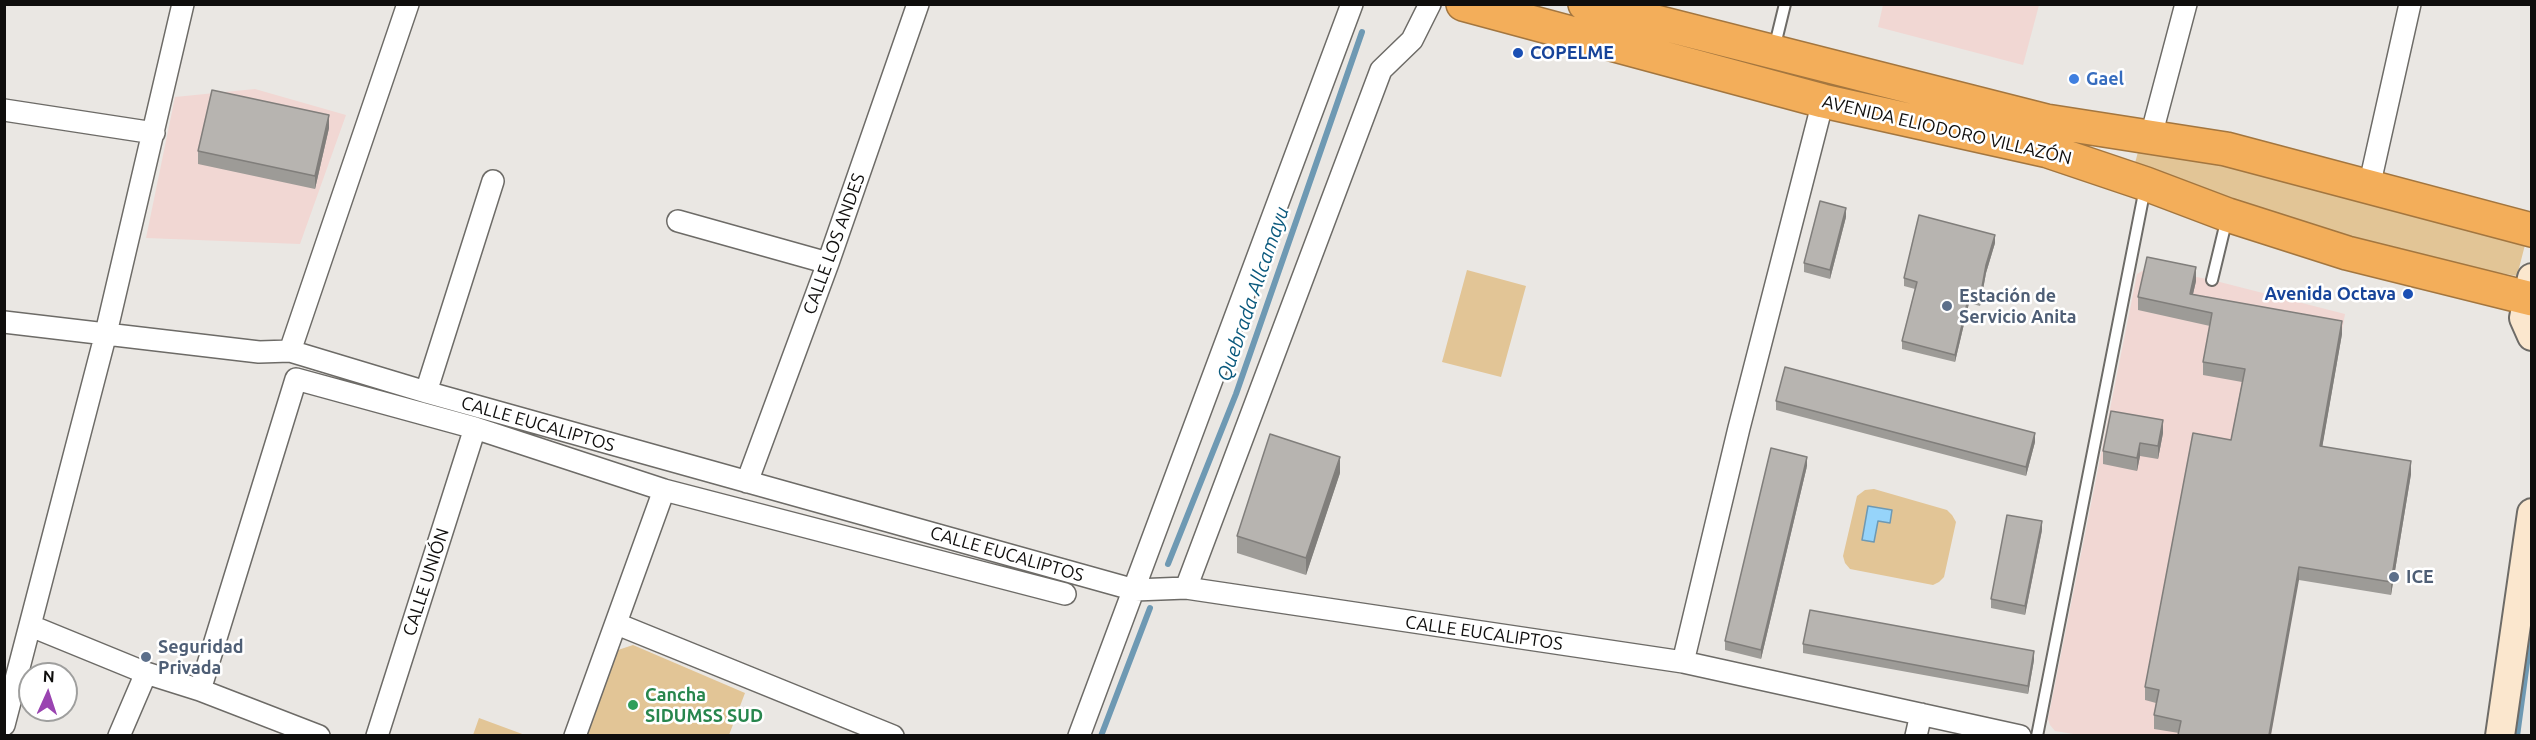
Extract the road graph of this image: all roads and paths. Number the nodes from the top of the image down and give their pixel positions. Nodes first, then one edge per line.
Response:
1 (183, 4) edge
2 (408, 4) edge
3 (918, 4) edge
4 (1352, 4) edge
5 (1430, 4) edge
6 (1463, 4) edge
7 (1785, 4) edge
8 (2186, 4) edge
9 (2410, 4) edge
10 (1597, 6) edge
11 (1773, 53) junction
12 (1823, 101) junction
13 (4, 110) edge
14 (154, 134) junction
15 (2151, 136) junction
16 (493, 181) dead end
17 (2146, 183) junction
18 (2369, 187) junction
19 (2228, 215) junction
20 (678, 220) dead end
21 (2532, 230) edge
22 (828, 262) junction
23 (2212, 280) dead end
24 (2530, 288) edge
25 (4, 322) edge
26 (106, 333) junction
27 (2532, 336) edge
28 (290, 351) junction
29 (426, 392) junction
30 (475, 428) junction
31 (747, 482) junction
32 (664, 490) junction
33 (2532, 513) edge
34 (1186, 588) junction
35 (1135, 590) junction
36 (1065, 594) dead end
37 (617, 624) junction
38 (31, 626) junction
39 (1683, 662) junction
40 (146, 673) junction
41 (200, 690) junction
42 (1921, 714) junction
43 (4, 725) edge
44 (119, 735) edge
45 (320, 735) edge
46 (377, 735) edge
47 (575, 735) edge
48 (893, 735) edge
49 (1079, 735) edge
50 (1916, 735) edge
51 (2020, 735) edge
52 (2037, 735) edge
53 (2500, 735) edge

1 - 14 street
2 - 28 street
3 - 22 street, CALLE LOS ANDES
4 - 35 street
5 - 34 street
6 - 12 highway, AVENIDA ELIODORO VILLAZÓN
7 - 11 lane
8 - 15 street
9 - 18 street
10 - 11 highway, AVENIDA ELIODORO VILLAZÓN
11 - 15 highway, AVENIDA ELIODORO VILLAZÓN
12 - 17 highway, AVENIDA ELIODORO VILLAZÓN
12 - 39 street
13 - 14 street
14 - 26 street
15 - 18 highway, AVENIDA ELIODORO VILLAZÓN
16 - 29 street
17 - 19 highway, AVENIDA ELIODORO VILLAZÓN
17 - 52 lane
18 - 21 highway, AVENIDA ELIODORO VILLAZÓN
19 - 23 lane
19 - 24 highway, AVENIDA ELIODORO VILLAZÓN
20 - 22 street
22 - 31 street, CALLE LOS ANDES
24 - 27 main road
25 - 26 street, CALLE EUCALIPTOS
26 - 28 street, CALLE EUCALIPTOS
26 - 38 street
28 - 29 street, CALLE EUCALIPTOS
29 - 31 street, CALLE EUCALIPTOS
30 - 32 street, CALLE EUCALIPTOS
30 - 41 street, CALLE EUCALIPTOS
30 - 46 street, CALLE UNIÓN
31 - 35 street, CALLE EUCALIPTOS
32 - 36 street, CALLE EUCALIPTOS
32 - 37 street
33 - 53 main road
34 - 35 street, CALLE EUCALIPTOS
34 - 39 street, CALLE EUCALIPTOS
35 - 49 street
37 - 47 street
37 - 48 street
38 - 40 street
38 - 43 street
39 - 42 street, CALLE EUCALIPTOS
40 - 41 street
40 - 44 street
41 - 45 street
42 - 50 street
42 - 51 street, CALLE EUCALIPTOS

